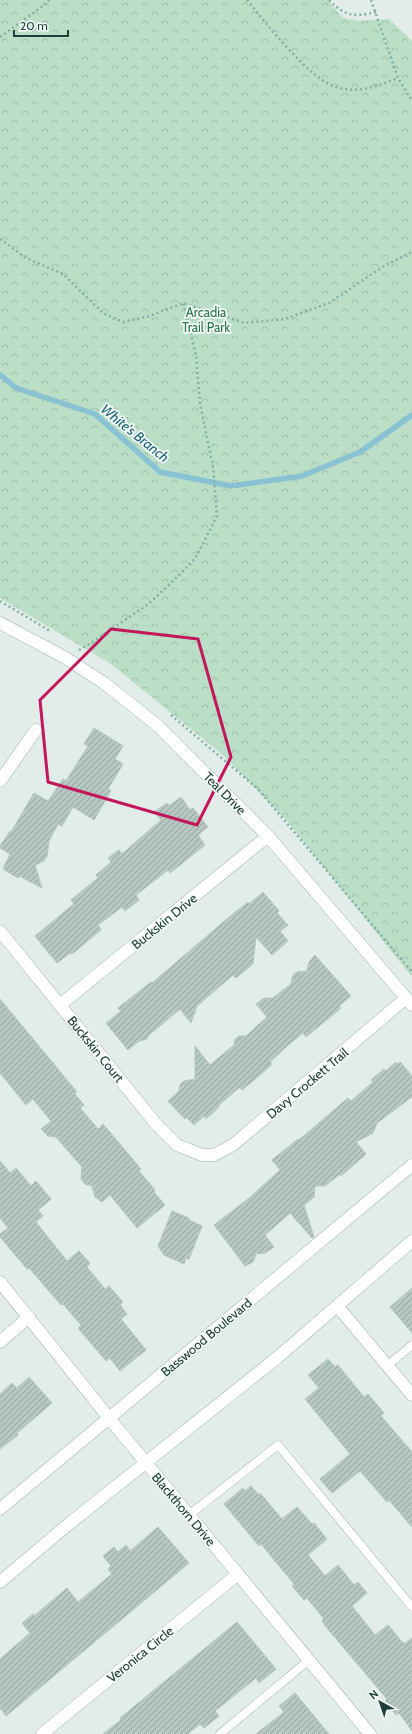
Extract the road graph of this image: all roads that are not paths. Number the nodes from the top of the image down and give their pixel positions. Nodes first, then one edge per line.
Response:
1 (0, 623) edge
2 (36, 730) dead end
3 (0, 781) edge
4 (268, 836) junction
5 (0, 931) edge
6 (409, 1002) edge
7 (60, 1005) junction
8 (202, 1155) joint
9 (412, 1165) edge
10 (412, 1241) edge
11 (0, 1282) edge
12 (337, 1306) junction
13 (29, 1317) junction
14 (0, 1342) edge
15 (412, 1345) edge
16 (387, 1366) junction
17 (412, 1395) edge
18 (109, 1418) junction
19 (146, 1463) junction
20 (0, 1509) edge
21 (189, 1515) junction
22 (238, 1574) junction
23 (0, 1582) edge
24 (412, 1607) edge
25 (309, 1660) junction
26 (42, 1734) edge
27 (220, 1734) edge
28 (370, 1734) edge

1 - 4 street, Teal Drive
2 - 3 street
4 - 6 street, Teal Drive
4 - 7 street, Buckskin Drive
5 - 7 street, Buckskin Court
6 - 8 street, Davy Crockett Trail
7 - 8 street, Buckskin Court
9 - 18 street, Basswood Boulevard
10 - 12 street
11 - 13 street, Blackthorn Drive
12 - 16 street
12 - 19 street
13 - 14 street
13 - 18 street, Blackthorn Drive
15 - 16 lane
16 - 17 street
18 - 19 street, Blackthorn Drive
18 - 20 street, Basswood Boulevard
19 - 21 street, Blackthorn Drive
19 - 23 street
21 - 22 street, Blackthorn Drive
21 - 24 lane
22 - 25 street, Blackthorn Drive
22 - 26 street, Veronica Circle
25 - 27 lane
25 - 28 street, Blackthorn Drive

